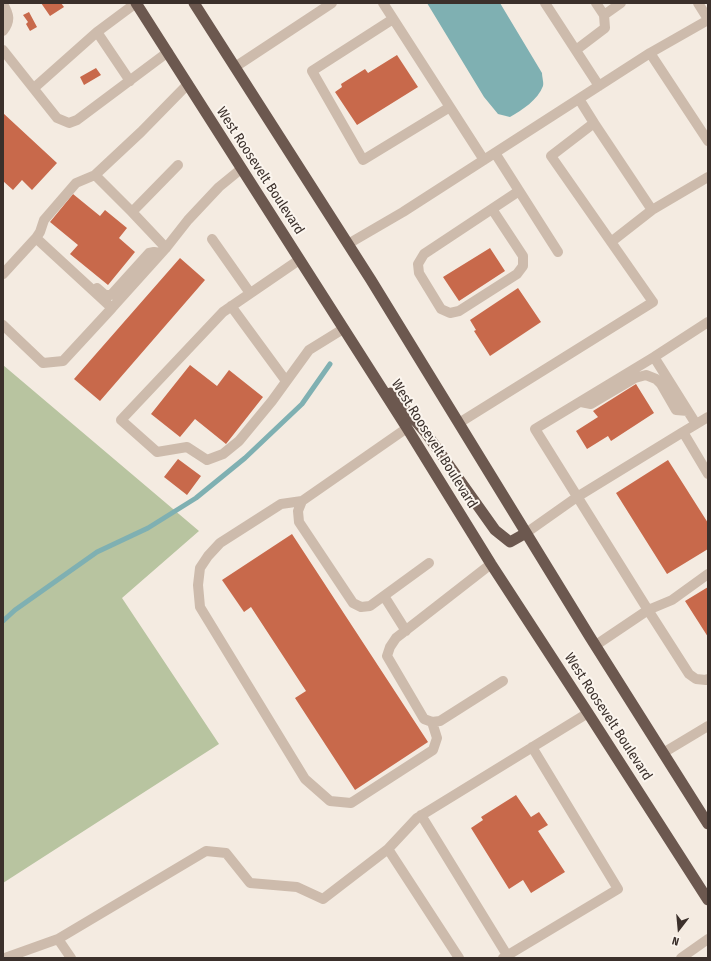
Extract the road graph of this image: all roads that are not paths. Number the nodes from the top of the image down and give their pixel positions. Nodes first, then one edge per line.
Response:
1 (136, 3) edge
2 (194, 3) edge
3 (332, 3) edge
4 (383, 3) edge
5 (545, 3) edge
6 (596, 3) edge
7 (621, 3) edge
8 (698, 3) edge
9 (3, 4) edge
10 (604, 15) junction
11 (393, 19) junction
12 (708, 19) edge
13 (3, 31) edge
14 (97, 32) junction
15 (3, 50) edge
16 (576, 50) junction
17 (168, 52) junction
18 (650, 54) junction
19 (234, 67) junction
20 (130, 81) junction
21 (188, 84) junction
22 (599, 86) junction
23 (34, 88) junction
24 (579, 99) junction
25 (450, 107) junction
26 (594, 123) junction
27 (708, 141) edge
28 (495, 153) junction
29 (484, 160) junction
30 (178, 165) dead end
31 (241, 169) junction
32 (95, 175) junction
33 (708, 177) edge
34 (519, 191) junction
35 (492, 209) junction
36 (652, 210) junction
37 (132, 212) junction
38 (38, 235) junction
39 (212, 239) dead end
40 (611, 242) junction
41 (348, 244) junction
42 (164, 251) junction
43 (558, 252) dead end
44 (299, 260) junction
45 (3, 274) edge
46 (250, 293) junction
47 (231, 306) junction
48 (112, 308) junction
49 (708, 322) edge
50 (3, 325) edge
51 (343, 329) junction
52 (654, 357) junction
53 (365, 362) junction
54 (286, 381) junction
55 (581, 402) junction
56 (688, 411) junction
57 (708, 416) edge
58 (459, 422) junction
59 (696, 424) junction
60 (407, 428) junction
61 (683, 432) junction
62 (708, 474) edge
63 (578, 497) junction
64 (302, 501) junction
65 (526, 533) junction
66 (429, 563) dead end
67 (491, 564) junction
68 (708, 574) edge
69 (384, 596) junction
70 (648, 610) junction
71 (406, 631) junction
72 (596, 646) junction
73 (707, 680) edge
74 (503, 681) dead end
75 (588, 713) junction
76 (432, 722) junction
77 (708, 726) edge
78 (532, 747) junction
79 (663, 753) junction
80 (421, 815) junction
81 (708, 824) edge
82 (388, 849) junction
83 (708, 900) edge
84 (58, 939) junction
85 (708, 939) edge
86 (505, 957) edge
87 (6, 958) edge
88 (71, 958) edge
89 (459, 958) edge
90 (681, 958) edge

1 - 14 lane
1 - 17 highway, West Roosevelt Boulevard
2 - 19 highway, West Roosevelt Boulevard
3 - 19 lane
4 - 11 lane
5 - 16 lane
6 - 10 lane
7 - 10 lane
8 - 12 lane
9 - 13 lane
10 - 16 lane
11 - 25 lane
11 - 25 lane
12 - 18 lane
14 - 20 lane
14 - 23 lane
15 - 23 lane
16 - 22 lane
17 - 20 lane
17 - 21 highway, West Roosevelt Boulevard
18 - 22 lane
18 - 27 lane
19 - 41 highway, West Roosevelt Boulevard
20 - 23 lane
21 - 31 highway, West Roosevelt Boulevard
21 - 32 lane
22 - 24 lane
24 - 26 lane
24 - 28 lane
25 - 29 lane
26 - 36 lane
26 - 40 lane
28 - 29 lane
28 - 34 lane
29 - 41 lane
30 - 37 lane
31 - 42 lane
31 - 44 highway, West Roosevelt Boulevard
32 - 37 lane
32 - 38 lane
33 - 36 lane
34 - 35 lane
34 - 43 lane
35 - 35 lane
36 - 40 lane
37 - 42 lane
38 - 42 lane
38 - 45 lane
38 - 48 lane
39 - 46 lane
40 - 58 lane
41 - 58 highway, West Roosevelt Boulevard
42 - 48 lane
44 - 46 lane
44 - 51 highway, West Roosevelt Boulevard
46 - 47 lane
47 - 54 lane
47 - 54 lane
48 - 50 lane
49 - 52 lane
51 - 53 highway, West Roosevelt Boulevard
51 - 54 lane
52 - 55 lane
52 - 56 lane
53 - 60 highway, West Roosevelt Boulevard
53 - 65 highway
55 - 56 lane
55 - 63 lane
56 - 59 lane
57 - 59 lane
58 - 65 highway, West Roosevelt Boulevard
59 - 61 lane
60 - 64 lane
60 - 67 highway, West Roosevelt Boulevard
61 - 62 lane
61 - 63 lane
63 - 65 lane
63 - 70 lane
64 - 69 lane
64 - 76 lane
65 - 72 highway, West Roosevelt Boulevard
66 - 69 lane
67 - 71 lane
67 - 75 highway, West Roosevelt Boulevard
68 - 70 lane
69 - 71 lane
70 - 72 lane
70 - 73 lane
71 - 76 lane
72 - 79 highway, West Roosevelt Boulevard
74 - 76 lane
75 - 78 lane
75 - 83 highway, West Roosevelt Boulevard
77 - 79 lane
78 - 80 lane
78 - 86 lane
79 - 81 highway, West Roosevelt Boulevard
80 - 82 lane
80 - 86 lane
82 - 84 lane
82 - 89 lane
84 - 87 lane
84 - 88 lane
85 - 90 lane

